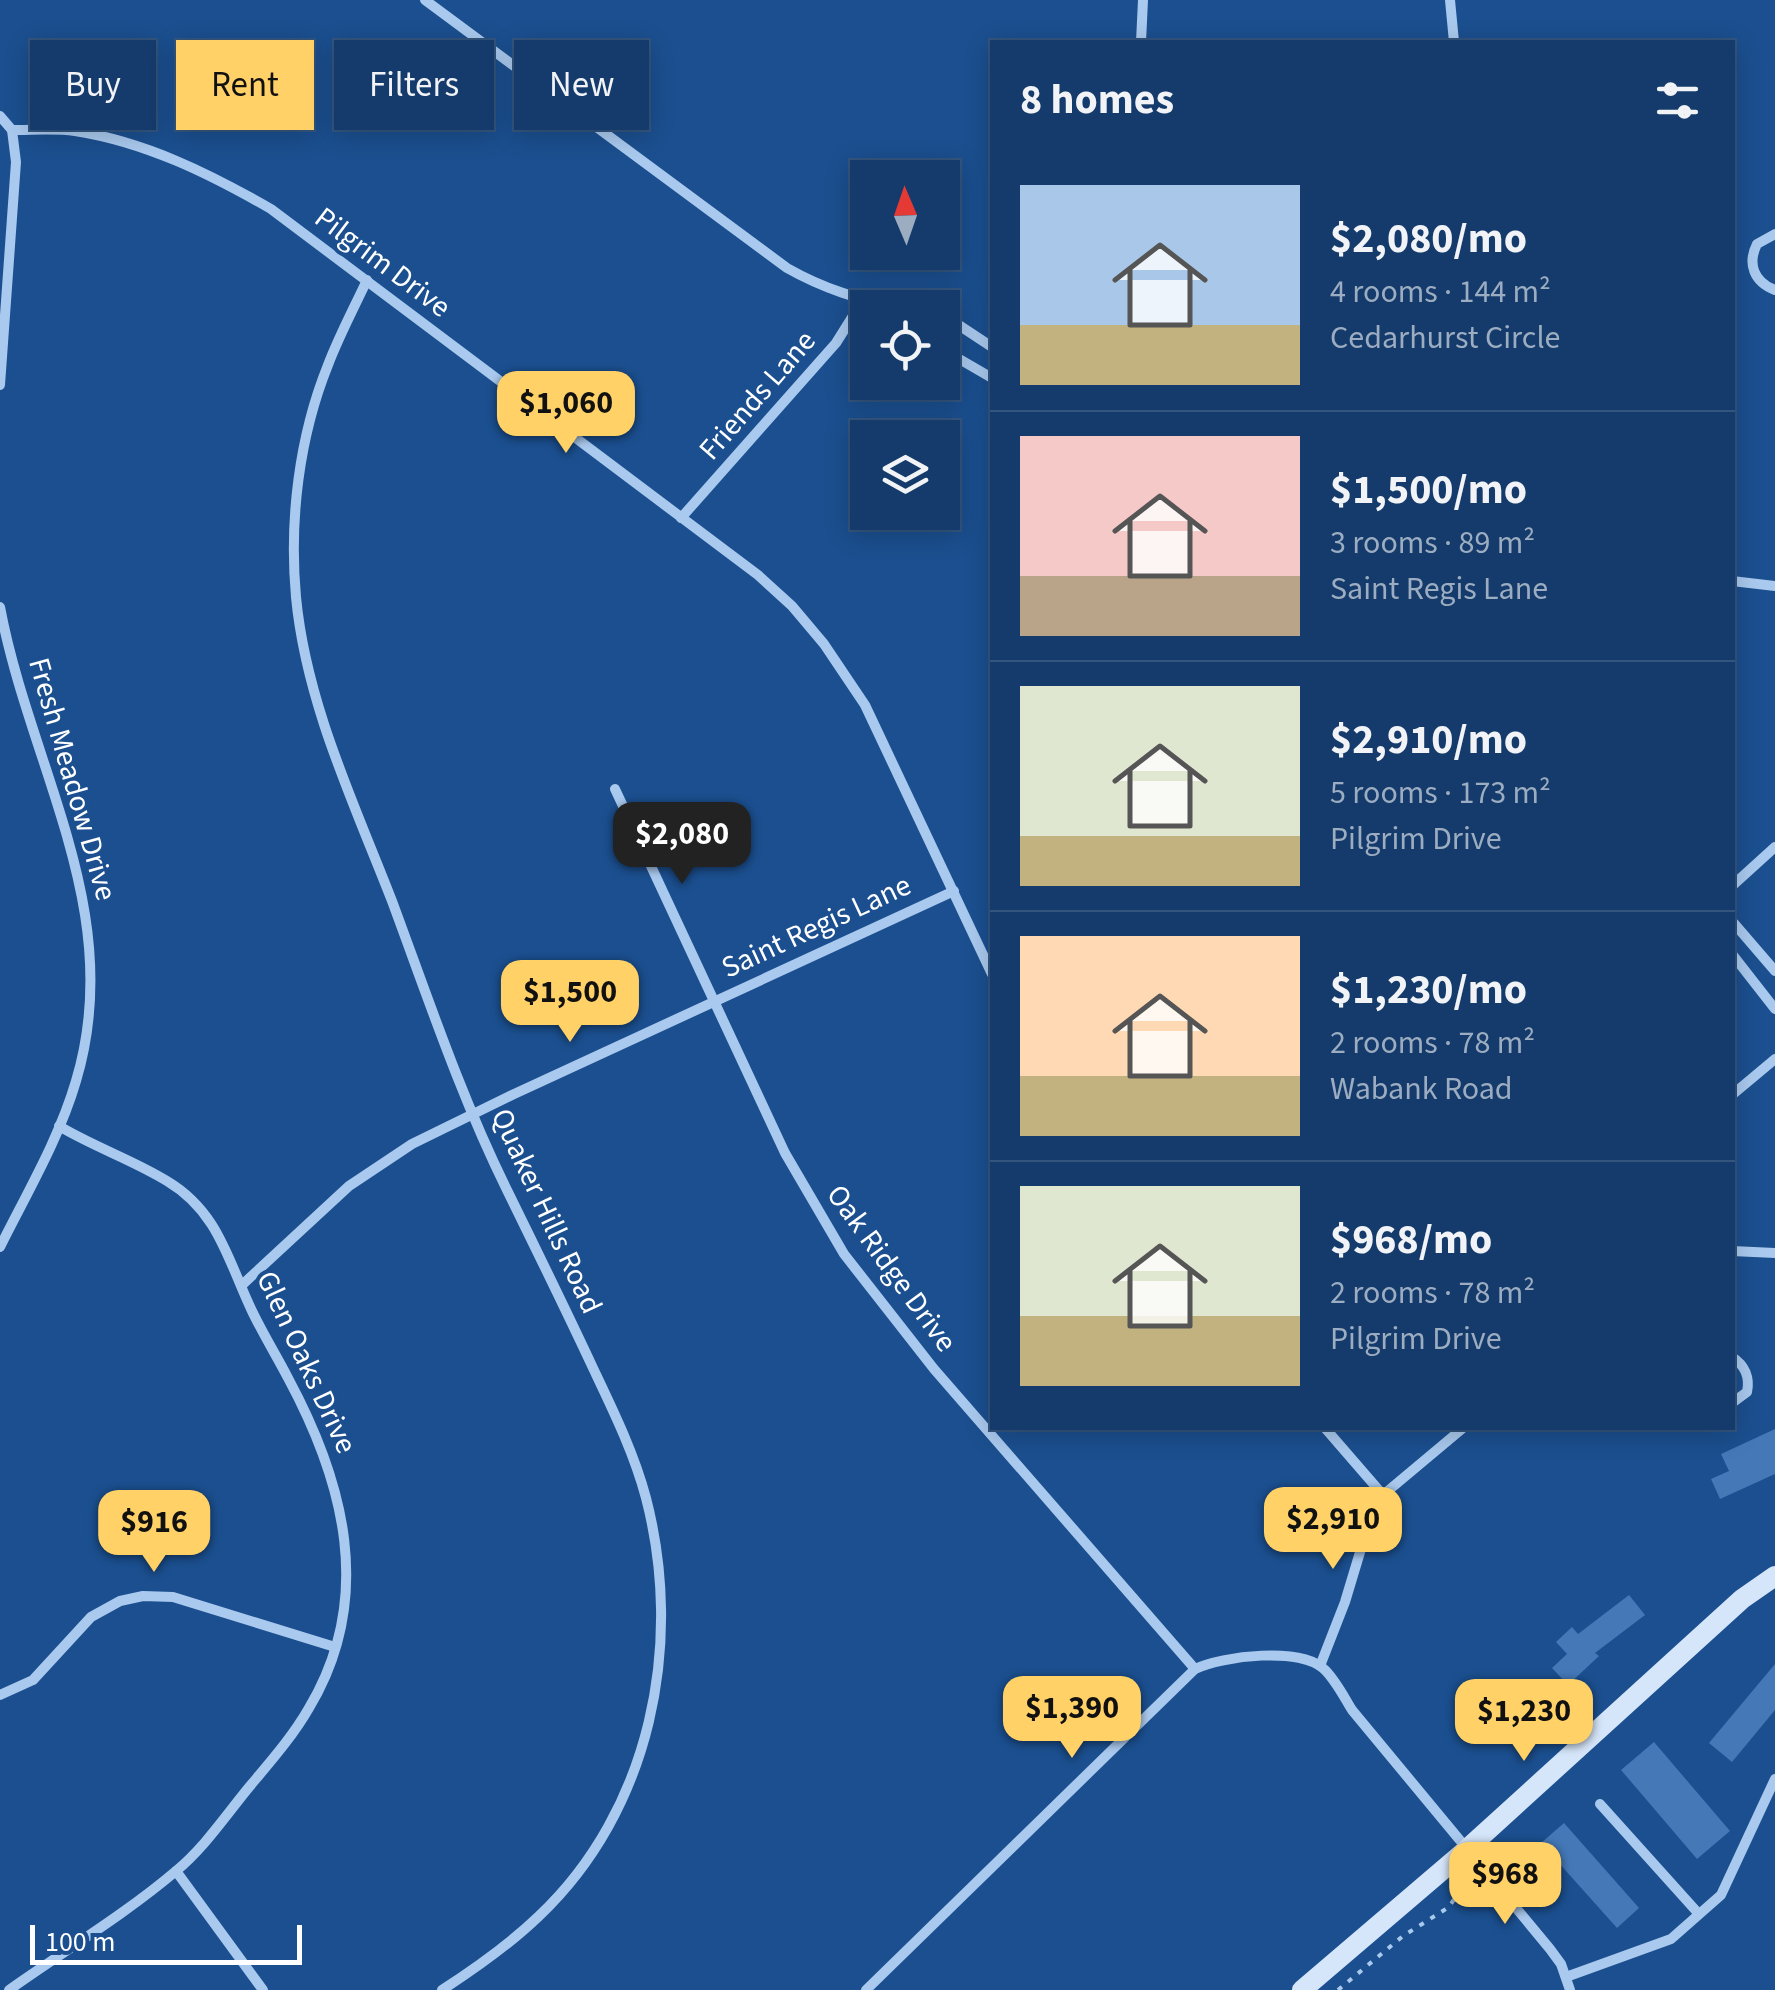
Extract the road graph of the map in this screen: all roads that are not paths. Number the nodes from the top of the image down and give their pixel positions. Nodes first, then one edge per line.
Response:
1 (425, 0) edge
2 (1143, 0) edge
3 (1450, 0) edge
4 (1141, 40) edge
5 (1454, 40) edge
6 (0, 116) edge
7 (12, 130) junction
8 (1775, 234) edge
9 (367, 280) junction
10 (1775, 290) edge
11 (850, 296) edge
12 (850, 322) edge
13 (960, 326) edge
14 (2, 327) edge
15 (990, 347) edge
16 (960, 359) edge
17 (990, 377) edge
18 (0, 384) edge
19 (681, 518) junction
20 (1735, 581) edge
21 (1775, 586) edge
22 (0, 608) edge
23 (5, 651) edge
24 (615, 789) dead end
25 (1775, 847) edge
26 (1735, 883) edge
27 (954, 890) junction
28 (1735, 924) edge
29 (1735, 958) edge
30 (990, 970) edge
31 (1775, 971) edge
32 (713, 1001) junction
33 (1775, 1009) edge
34 (1775, 1059) edge
35 (1735, 1092) edge
36 (472, 1114) junction
37 (60, 1126) junction
38 (0, 1246) edge
39 (1735, 1251) edge
40 (1775, 1253) edge
41 (242, 1284) junction
42 (1735, 1360) edge
43 (1735, 1401) edge
44 (1327, 1430) edge
45 (1461, 1430) edge
46 (1383, 1495) junction
47 (1775, 1576) edge
48 (335, 1647) junction
49 (1320, 1666) junction
50 (1194, 1669) junction
51 (0, 1694) edge
52 (1775, 1779) edge
53 (1600, 1804) dead end
54 (1466, 1850) junction
55 (176, 1871) junction
56 (1698, 1913) junction
57 (1566, 1976) junction
58 (10, 1990) edge
59 (262, 1990) edge
60 (442, 1990) edge
61 (866, 1990) edge
62 (1302, 1990) edge
63 (1570, 1990) edge

1 - 11 street
2 - 4 street
3 - 5 street
6 - 7 street
7 - 9 street, Pilgrim Drive
7 - 14 street
8 - 10 street
9 - 19 street, Pilgrim Drive
9 - 36 street, Quaker Hills Road
12 - 19 street, Friends Lane
13 - 15 street
14 - 18 street
16 - 17 street
19 - 27 street, Pilgrim Drive
20 - 21 street
22 - 23 street, Fresh Meadow Drive
23 - 37 street, Fresh Meadow Drive
24 - 32 street, Oak Ridge Drive
25 - 26 street
27 - 30 street, Pilgrim Drive
27 - 32 street, Saint Regis Lane
28 - 31 street
29 - 33 street
32 - 36 street, Saint Regis Lane
32 - 50 street, Oak Ridge Drive
34 - 35 street
36 - 41 street, Saint Regis Lane
36 - 60 street, Quaker Hills Road
37 - 38 street, Fresh Meadow Drive
37 - 41 street, Glen Oaks Drive
39 - 40 street
41 - 48 street, Glen Oaks Drive
42 - 43 street
44 - 46 street
45 - 46 street
46 - 49 street
47 - 54 street
48 - 51 street
48 - 55 street, Glen Oaks Drive
49 - 50 street
49 - 54 street
50 - 61 street
52 - 56 street
53 - 56 street
54 - 57 street
54 - 62 street
55 - 58 street, Glen Oaks Drive
55 - 59 street
56 - 57 street
57 - 63 street

